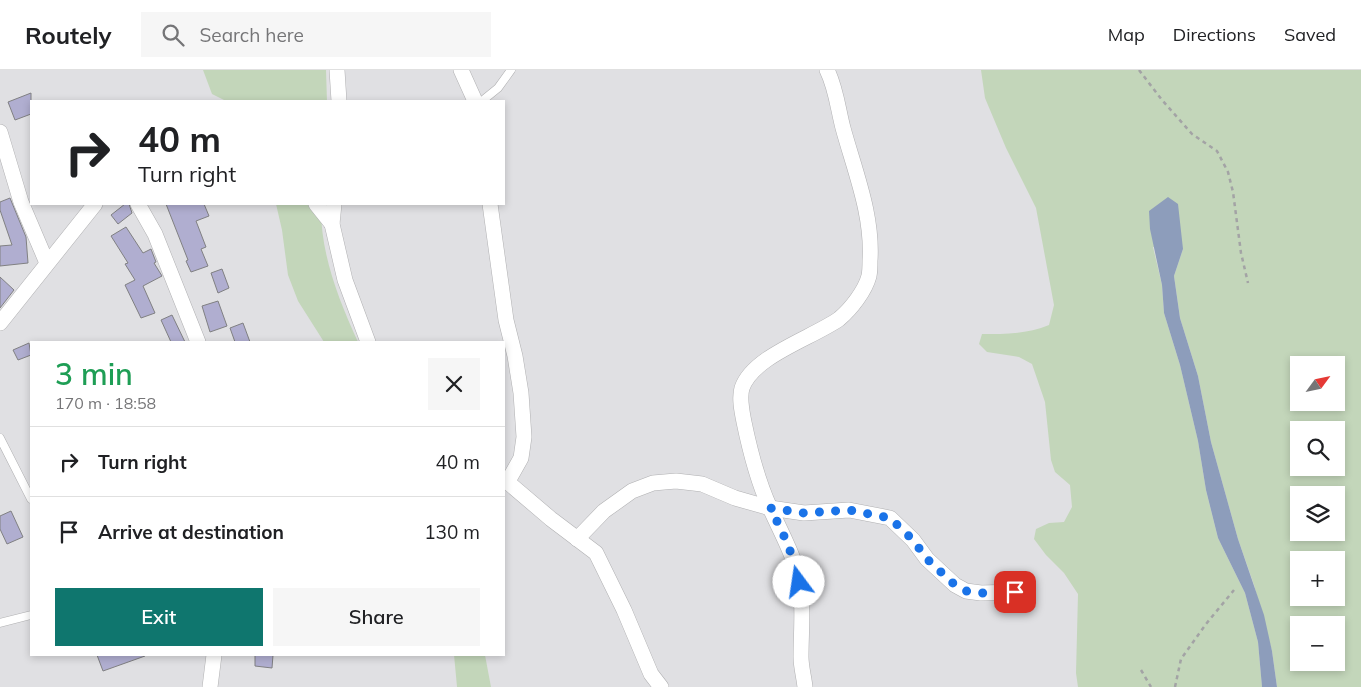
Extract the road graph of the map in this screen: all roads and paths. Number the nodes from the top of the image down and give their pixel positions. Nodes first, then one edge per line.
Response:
1 (338, 70) edge
2 (461, 70) edge
3 (511, 70) edge
4 (827, 70) edge
5 (1139, 70) edge
6 (338, 100) edge
7 (475, 100) edge
8 (483, 100) edge
9 (0, 132) edge
10 (94, 205) edge
11 (139, 205) edge
12 (317, 205) edge
13 (334, 205) edge
14 (490, 205) edge
15 (332, 224) junction
16 (48, 263) junction
17 (1248, 282) dead end
18 (0, 323) edge
19 (198, 341) edge
20 (368, 341) edge
21 (0, 438) edge
22 (506, 480) edge
23 (30, 497) edge
24 (770, 508) junction
25 (577, 539) junction
26 (1234, 590) dead end
27 (1015, 592) dead end
28 (30, 614) edge
29 (0, 624) edge
30 (214, 656) edge
31 (1141, 670) dead end
32 (210, 687) edge
33 (661, 687) edge
34 (805, 687) edge
35 (1151, 687) edge
36 (1175, 687) edge

1 - 6 street
2 - 7 street
3 - 8 lane
4 - 24 street
5 - 17 path
9 - 16 street
10 - 16 street
11 - 19 street
12 - 15 street
13 - 15 street
14 - 22 street
15 - 20 street
16 - 18 street
21 - 23 lane
22 - 25 street
24 - 25 street
24 - 27 street
24 - 34 street
25 - 33 street
26 - 36 path
28 - 29 lane
30 - 32 street
31 - 35 path

